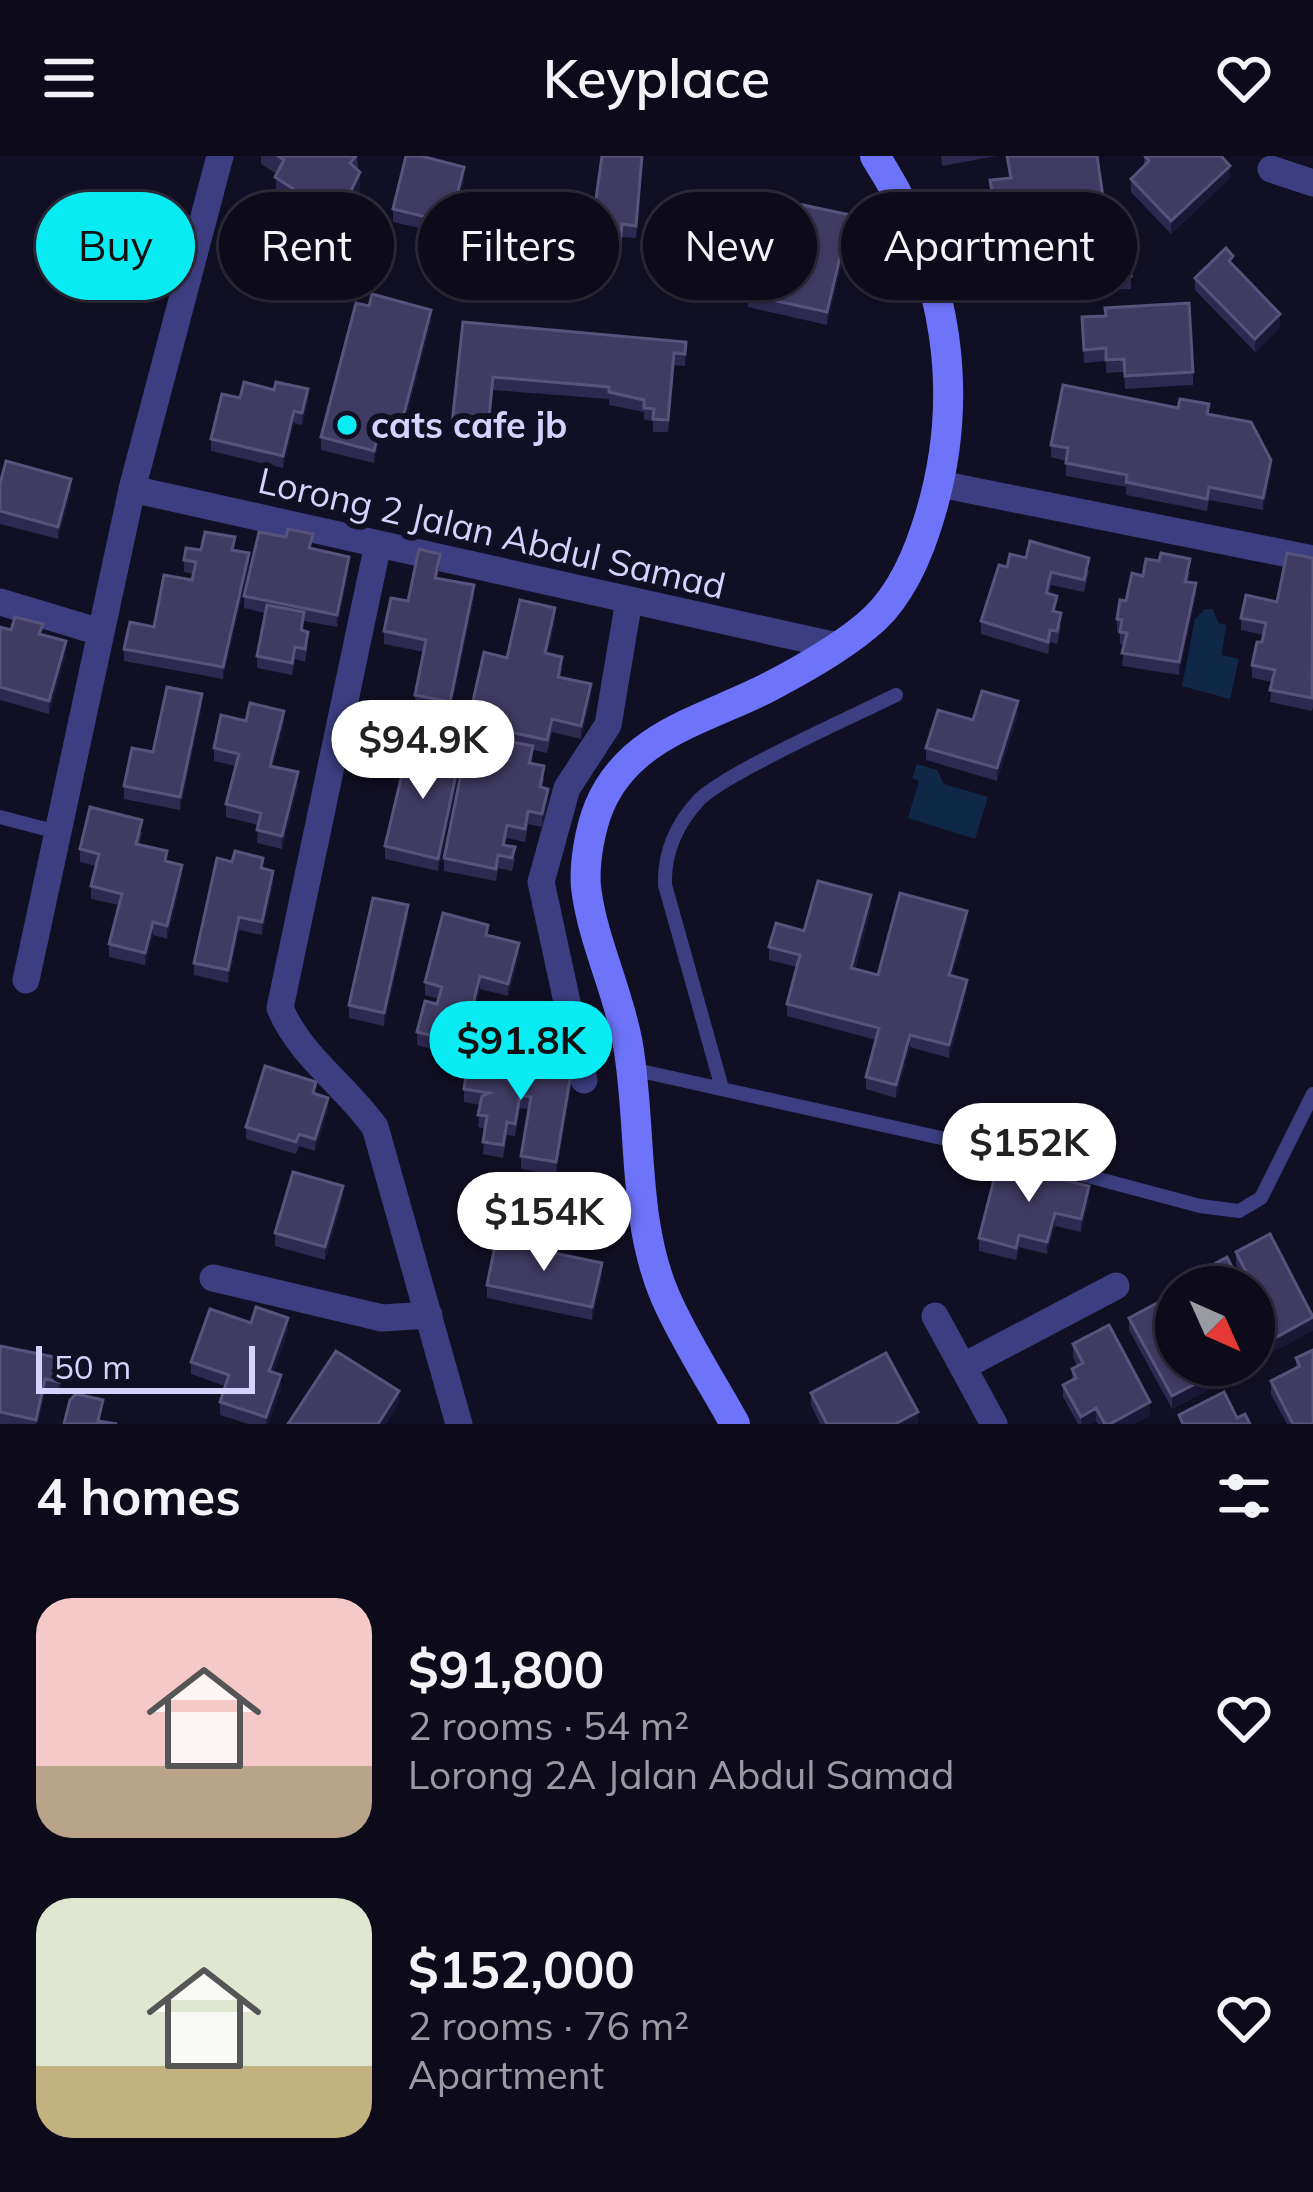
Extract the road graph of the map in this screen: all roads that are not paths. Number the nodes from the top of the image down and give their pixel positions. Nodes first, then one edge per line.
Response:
1 (220, 156) edge
2 (875, 156) edge
3 (1271, 169) dead end
4 (1313, 183) edge
5 (940, 484) junction
6 (132, 489) junction
7 (378, 544) junction
8 (1313, 559) edge
9 (629, 600) junction
10 (0, 602) edge
11 (100, 632) junction
12 (837, 646) junction
13 (896, 695) dead end
14 (0, 817) edge
15 (57, 832) junction
16 (26, 980) dead end
17 (632, 1069) junction
18 (584, 1080) dead end
19 (722, 1088) junction
20 (1313, 1094) edge
21 (213, 1278) dead end
22 (1116, 1286) dead end
23 (429, 1315) junction
24 (935, 1316) dead end
25 (964, 1366) junction
26 (459, 1424) edge
27 (735, 1424) edge
28 (994, 1424) edge

1 - 6 street
2 - 5 street
3 - 4 street
5 - 8 street
5 - 12 street
6 - 7 street, Lorong 2 Jalan Abdul Samad
6 - 11 street
7 - 9 street, Lorong 2 Jalan Abdul Samad
7 - 23 street
9 - 12 street, Lorong 2 Jalan Abdul Samad
9 - 18 street
10 - 11 street
11 - 15 street
12 - 17 street
13 - 19 lane
14 - 15 lane
15 - 16 street
17 - 19 lane
17 - 27 street
19 - 20 lane
21 - 23 street
22 - 25 street
23 - 26 street
24 - 25 street
25 - 28 street

